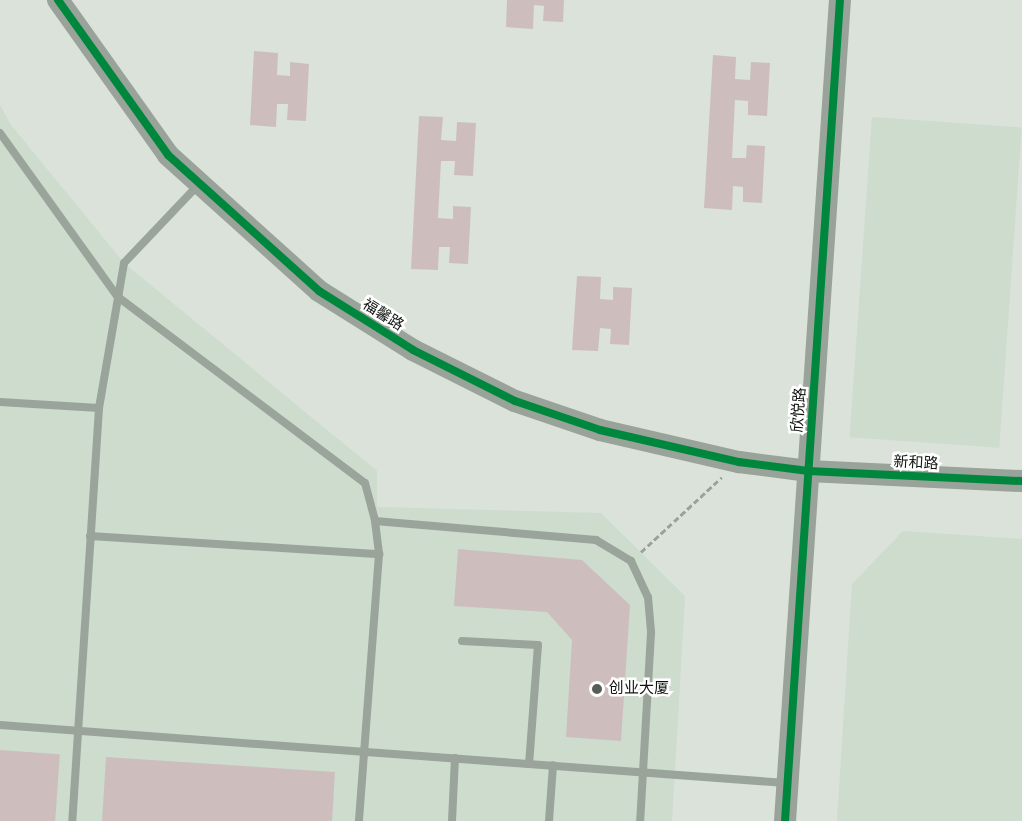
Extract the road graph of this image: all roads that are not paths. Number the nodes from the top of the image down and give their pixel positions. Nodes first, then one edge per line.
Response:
1 (58, 0) edge
2 (840, 0) edge
3 (0, 133) edge
4 (199, 184) junction
5 (118, 297) junction
6 (0, 402) edge
7 (99, 408) junction
8 (808, 471) junction
9 (1022, 481) edge
10 (375, 521) junction
11 (90, 536) junction
12 (379, 554) junction
13 (462, 641) dead end
14 (0, 725) edge
15 (78, 731) junction
16 (364, 752) junction
17 (455, 758) junction
18 (529, 764) junction
19 (553, 765) junction
20 (643, 772) junction
21 (788, 783) junction
22 (72, 821) edge
23 (359, 821) edge
24 (452, 821) edge
25 (549, 821) edge
26 (640, 821) edge
27 (785, 821) edge

1 - 4 street, 福馨路
2 - 8 street, 欣悦路
3 - 5 lane
4 - 5 lane
4 - 8 street, 福馨路
5 - 7 lane
5 - 10 lane
6 - 7 lane
7 - 11 lane
8 - 9 street, 新和路
8 - 21 street, 欣悦路
10 - 12 lane
10 - 20 lane
11 - 12 lane
11 - 15 lane
12 - 16 lane
13 - 18 lane
14 - 15 lane
15 - 16 lane
15 - 22 lane
16 - 17 lane
16 - 23 lane
17 - 18 lane
17 - 24 lane
18 - 19 lane
19 - 20 lane
19 - 25 lane
20 - 21 lane
20 - 26 lane
21 - 27 street, 欣悦路

